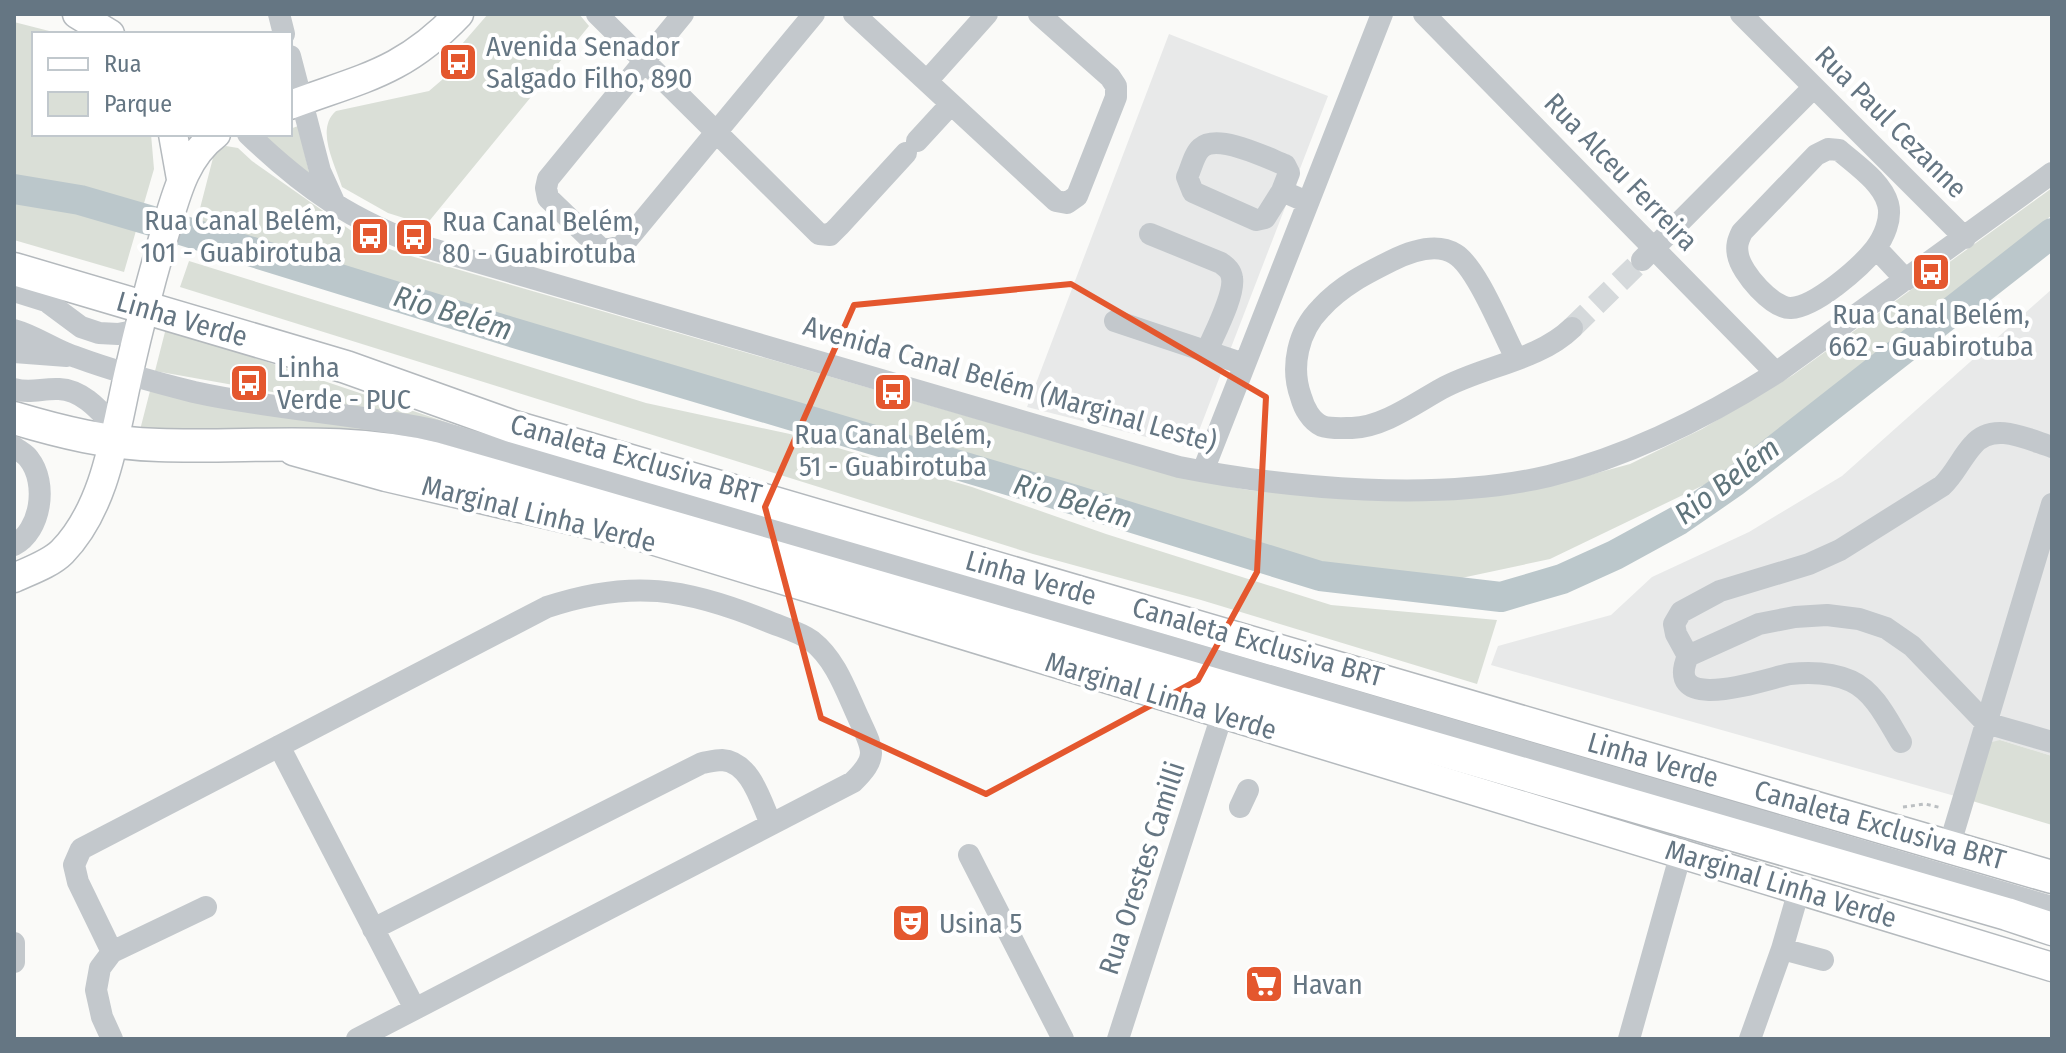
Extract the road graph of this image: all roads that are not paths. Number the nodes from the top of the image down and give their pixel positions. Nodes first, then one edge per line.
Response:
1 (77, 14) edge
2 (459, 14) edge
3 (597, 14) edge
4 (683, 14) edge
5 (814, 14) edge
6 (854, 14) edge
7 (987, 14) edge
8 (1039, 14) edge
9 (1382, 14) edge
10 (1424, 14) edge
11 (1741, 14) edge
12 (107, 32) edge
13 (645, 59) junction
14 (292, 79) edge
15 (927, 81) junction
16 (1814, 87) junction
17 (294, 102) edge
18 (951, 104) junction
19 (718, 133) junction
20 (173, 136) edge
21 (214, 136) edge
22 (250, 136) edge
23 (2052, 173) edge
24 (181, 179) junction
25 (1282, 191) dead end
26 (1307, 202) junction
27 (336, 205) junction
28 (1150, 234) dead end
29 (1965, 238) junction
30 (1876, 248) junction
31 (1648, 254) junction
32 (14, 269) edge
33 (1906, 280) junction
34 (14, 291) edge
35 (144, 307) junction
36 (65, 317) junction
37 (1115, 321) dead end
38 (1572, 328) tunnel mouth
39 (14, 330) edge
40 (1207, 351) junction
41 (14, 352) edge
42 (72, 356) junction
43 (1516, 358) junction
44 (1244, 364) junction
45 (1776, 373) junction
46 (128, 374) junction
47 (14, 389) edge
48 (40, 390) junction
49 (14, 418) edge
50 (114, 434) junction
51 (265, 443) junction
52 (14, 447) edge
53 (2052, 447) edge
54 (1203, 471) junction
55 (2052, 504) edge
56 (14, 545) edge
57 (14, 578) edge
58 (1688, 656) junction
59 (1222, 715) junction
60 (1986, 723) junction
61 (1901, 742) dead end
62 (2052, 742) edge
63 (279, 746) junction
64 (771, 824) junction
65 (1949, 847) junction
66 (1681, 853) junction
67 (969, 855) dead end
68 (2052, 877) edge
69 (1799, 890) junction
70 (206, 907) dead end
71 (2052, 907) edge
72 (373, 929) junction
73 (2052, 929) edge
74 (14, 943) edge
75 (1782, 949) junction
76 (112, 952) junction
77 (1823, 960) dead end
78 (14, 962) edge
79 (2052, 967) edge
80 (415, 1009) junction
81 (112, 1039) edge
82 (357, 1039) edge
83 (1063, 1039) edge
84 (1118, 1039) edge
85 (1629, 1039) edge
86 (1750, 1039) edge

1 - 12 main road
2 - 17 main road
3 - 13 street
4 - 13 street
5 - 19 street
6 - 15 street
7 - 15 street
8 - 18 street
9 - 26 street
10 - 31 street, Rua Alceu Ferreira
11 - 16 street, Rua Paul Cezanne
13 - 19 street
13 - 19 street
14 - 17 street
15 - 18 street
16 - 29 street, Rua Paul Cezanne
16 - 31 street
17 - 27 street
18 - 19 street
20 - 24 main road
21 - 24 main road
22 - 27 street, Avenida Canal Belém (Marginal Leste)
23 - 29 street, Avenida Canal Belém (Marginal Leste)
24 - 35 main road
25 - 26 street
26 - 44 street
27 - 54 street, Avenida Canal Belém (Marginal Leste)
28 - 40 street
29 - 33 street, Avenida Canal Belém (Marginal Leste)
30 - 30 street
30 - 33 street
31 - 45 street, Rua Alceu Ferreira
32 - 35 highway, Linha Verde
33 - 45 street, Avenida Canal Belém (Marginal Leste)
34 - 36 street
35 - 36 street
35 - 46 main road
35 - 65 highway, Linha Verde
36 - 42 street
37 - 40 street
38 - 43 street
39 - 42 street, Canaleta Exclusiva BRT
40 - 44 street
41 - 42 street, Canaleta Exclusiva BRT
42 - 46 street, Canaleta Exclusiva BRT
42 - 48 street
43 - 43 street
44 - 54 street
45 - 54 street, Avenida Canal Belém (Marginal Leste)
46 - 50 main road
46 - 71 street, Canaleta Exclusiva BRT
47 - 48 street
48 - 50 street
49 - 50 highway, Linha Verde
50 - 51 highway, Linha Verde
50 - 57 main road
51 - 59 main road, Marginal Linha Verde
51 - 73 highway, Linha Verde
52 - 56 street
53 - 58 street
55 - 60 street
58 - 60 street
58 - 61 street
59 - 66 main road, Marginal Linha Verde
59 - 84 street, Rua Orestes Camilli
60 - 62 street
60 - 65 street
63 - 64 street
63 - 72 street
63 - 76 street
64 - 72 street
64 - 80 street
65 - 68 highway, Linha Verde
66 - 69 main road, Marginal Linha Verde
66 - 85 street
67 - 83 street
69 - 75 street
69 - 79 main road, Marginal Linha Verde
70 - 76 street
72 - 80 street
74 - 78 street
75 - 77 street
75 - 86 street
76 - 81 street
80 - 82 street

